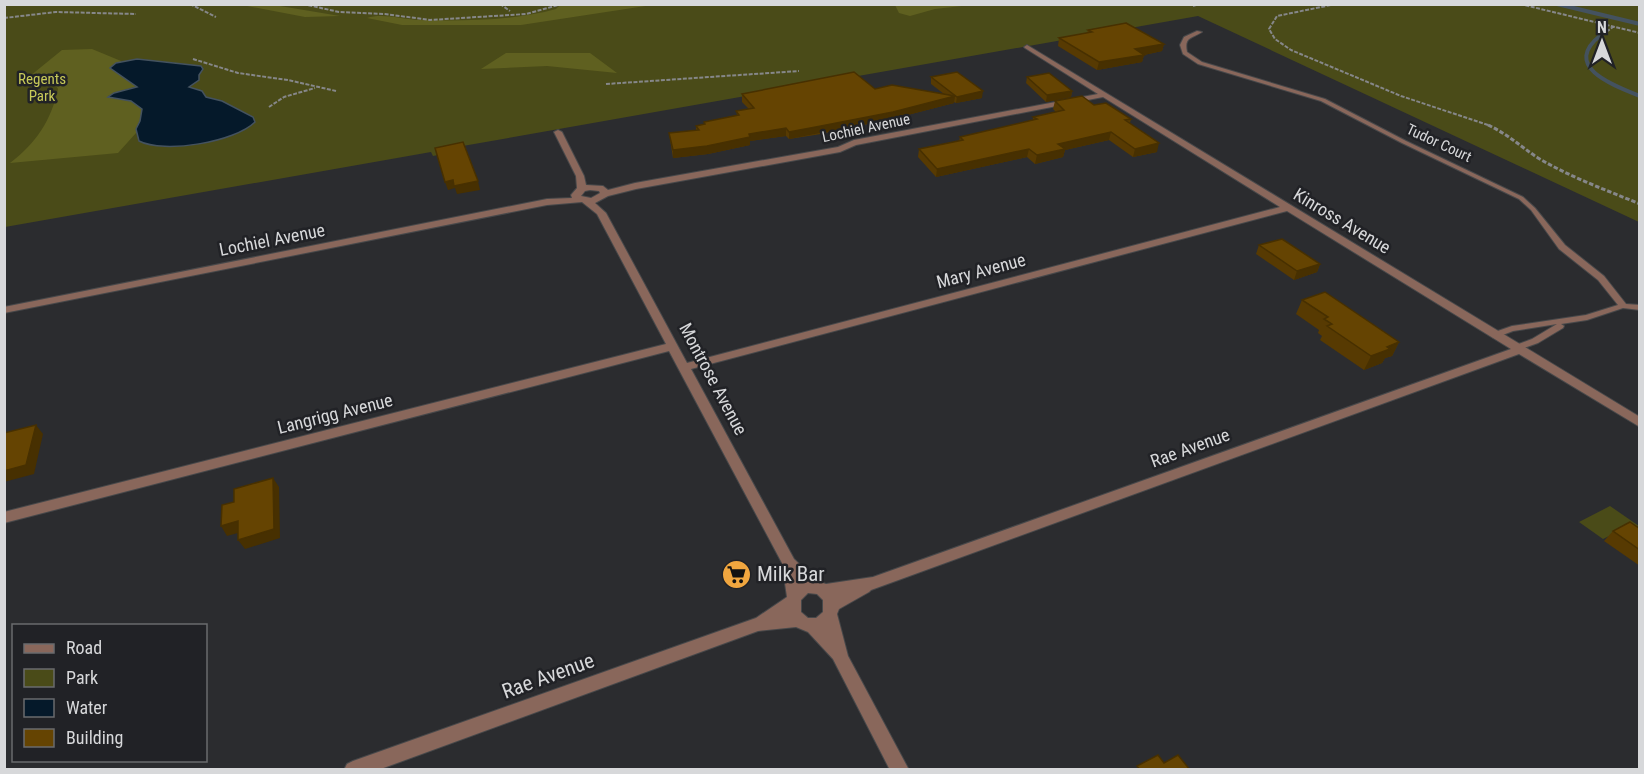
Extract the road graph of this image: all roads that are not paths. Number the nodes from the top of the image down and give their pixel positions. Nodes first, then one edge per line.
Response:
1 (1199, 33) dead end
2 (1027, 47) dead end
3 (1103, 95) junction
4 (558, 132) dead end
5 (580, 176) junction
6 (601, 192) junction
7 (582, 196) junction
8 (1286, 208) junction
9 (601, 213) junction
10 (1623, 306) junction
11 (1640, 308) edge
12 (4, 310) edge
13 (1573, 320) junction
14 (1495, 335) junction
15 (674, 346) junction
16 (1518, 349) junction
17 (685, 367) junction
18 (1640, 423) edge
19 (4, 518) edge
20 (789, 563) junction
21 (873, 583) junction
22 (819, 590) junction
23 (793, 600) junction
24 (831, 611) junction
25 (805, 622) junction
26 (758, 624) junction
27 (840, 657) junction
28 (354, 770) edge
29 (900, 770) edge

1 - 10 lane, Tudor Court
2 - 3 street, Kinross Avenue
3 - 6 street, Lochiel Avenue
3 - 8 street, Kinross Avenue
4 - 5 street
5 - 6 street
5 - 7 street
6 - 7 street
6 - 7 street
6 - 9 street, Montrose Avenue
7 - 9 street, Montrose Avenue
7 - 12 street, Lochiel Avenue
8 - 14 street, Kinross Avenue
8 - 17 street, Mary Avenue
9 - 15 street, Montrose Avenue
10 - 11 lane
10 - 13 lane
13 - 14 lane
13 - 16 lane
14 - 16 street, Kinross Avenue
15 - 17 street, Montrose Avenue
15 - 19 street, Langrigg Avenue
16 - 18 street, Kinross Avenue
16 - 21 street, Rae Avenue
17 - 20 street, Montrose Avenue
20 - 22 street, Montrose Avenue
20 - 23 street, Montrose Avenue
21 - 22 street, Rae Avenue
21 - 24 street, Rae Avenue
22 - 23 street
22 - 24 street
23 - 25 street
23 - 26 street, Rae Avenue
24 - 25 street
24 - 27 street
25 - 26 street, Rae Avenue
25 - 27 street
26 - 28 street, Rae Avenue
27 - 29 street

